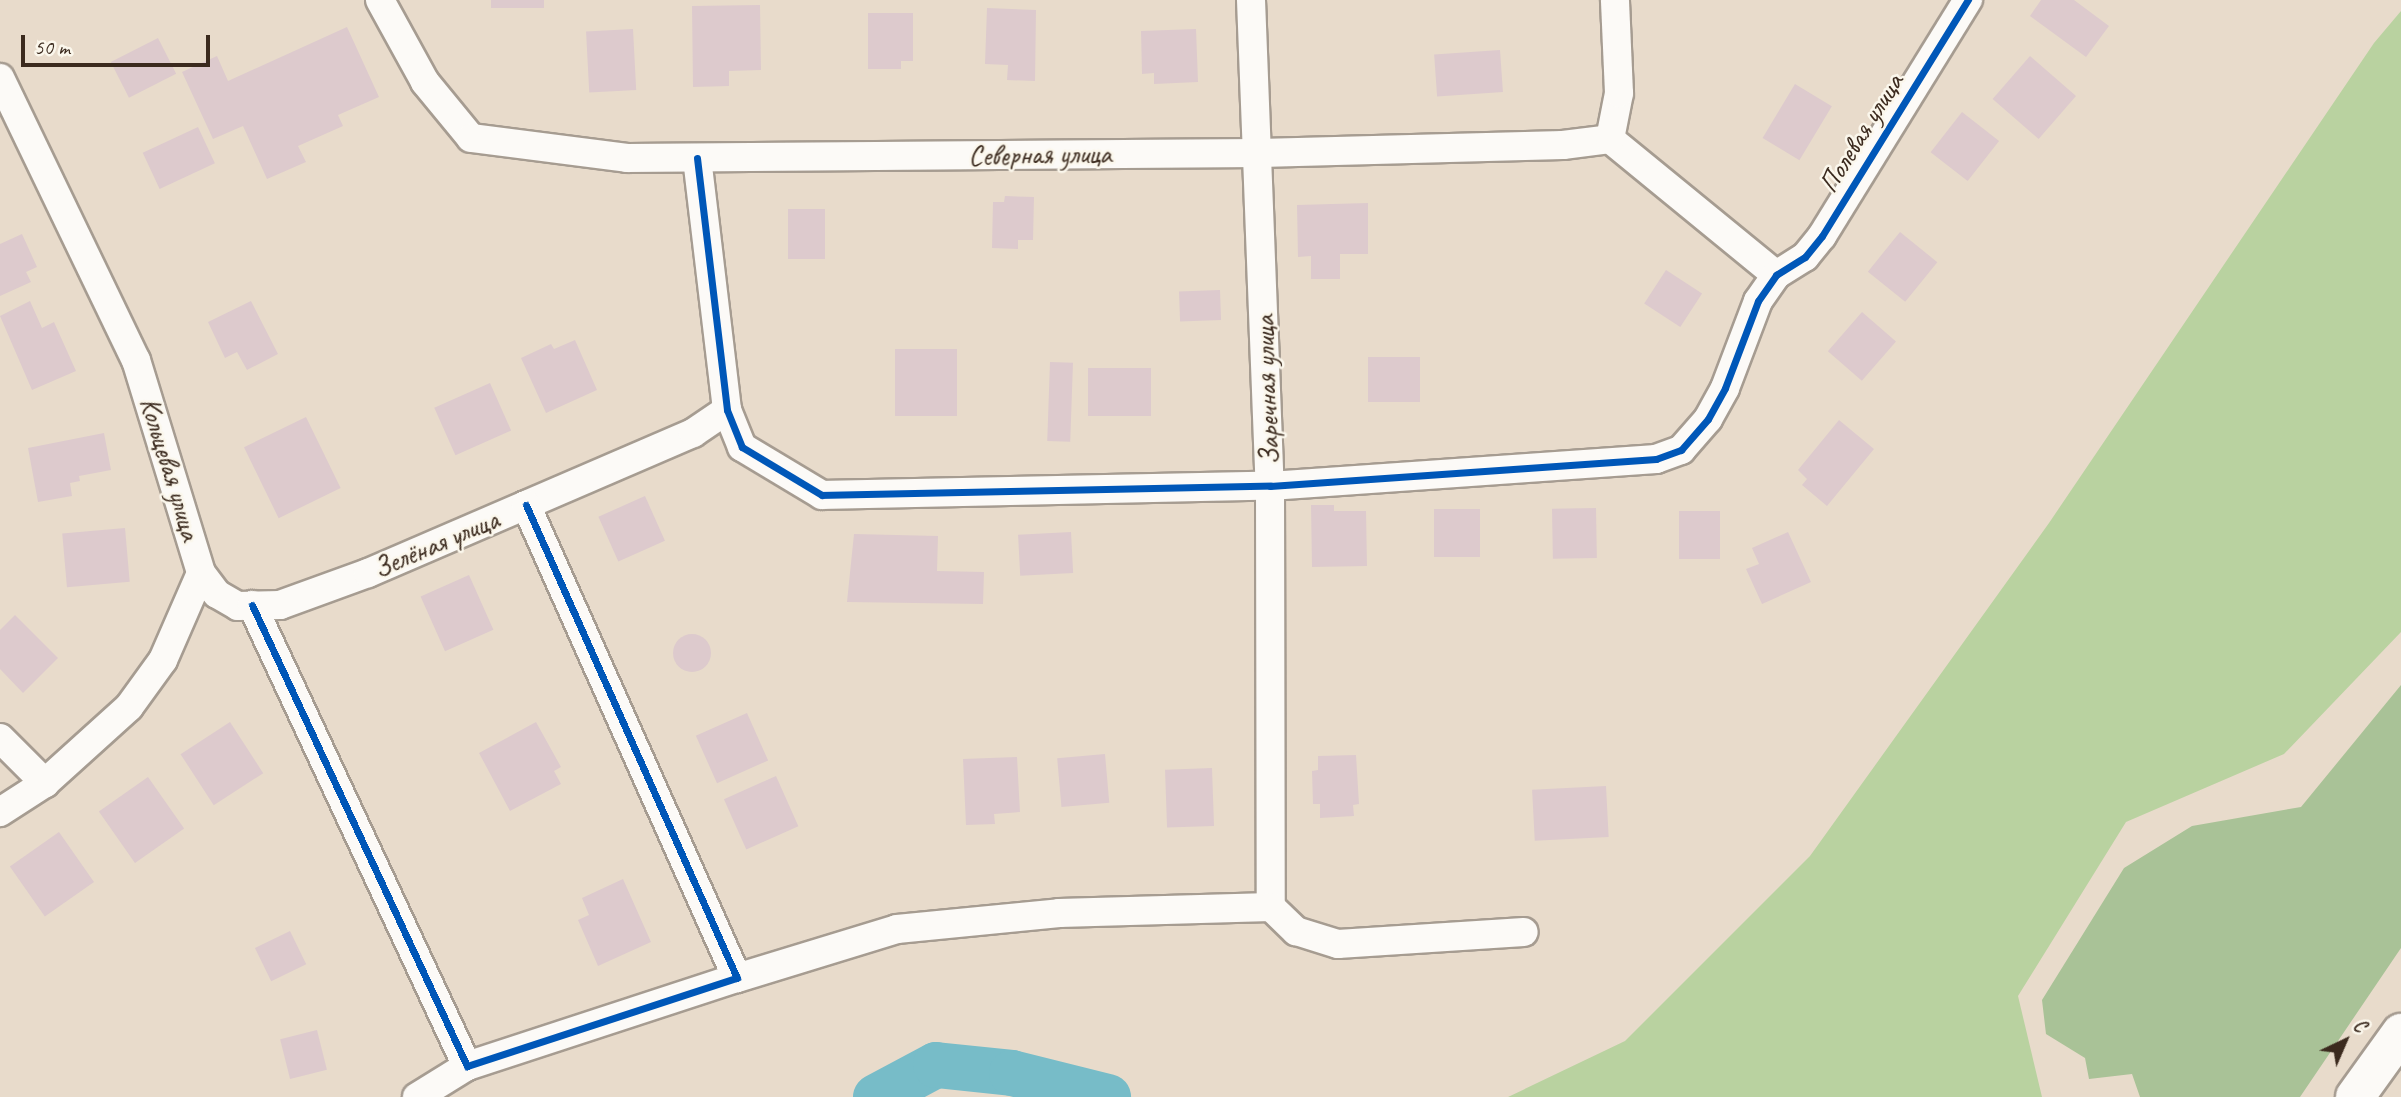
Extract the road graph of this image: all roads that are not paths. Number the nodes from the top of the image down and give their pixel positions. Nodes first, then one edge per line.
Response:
1 (380, 0) edge
2 (1251, 0) edge
3 (1615, 0) edge
4 (1968, 0) edge
5 (0, 78) edge
6 (1611, 139) junction
7 (1260, 153) junction
8 (696, 158) junction
9 (1776, 275) junction
10 (727, 410) junction
11 (1270, 486) junction
12 (526, 505) junction
13 (201, 573) junction
14 (252, 606) junction
15 (0, 738) edge
16 (45, 783) junction
17 (0, 812) edge
18 (1270, 907) junction
19 (1524, 932) dead end
20 (737, 978) junction
21 (2401, 1033) edge
22 (467, 1066) junction
23 (417, 1097) edge
24 (2355, 1097) edge

1 - 8 street, Северная улица
2 - 7 street, Заречная улица
3 - 6 street
4 - 9 street, Полевая улица
5 - 13 street, Кольцевая улица
6 - 7 street, Северная улица
6 - 9 street
7 - 8 street, Северная улица
7 - 11 street, Заречная улица
8 - 10 street
9 - 11 street
10 - 11 street
10 - 12 street, Зелёная улица
11 - 18 street, Заречная улица
12 - 14 street, Зелёная улица
12 - 20 street
13 - 14 street
13 - 16 street, Кольцевая улица
14 - 22 street
15 - 16 street
16 - 17 street, Кольцевая улица
18 - 19 street
18 - 20 street
20 - 22 street
21 - 24 highway
22 - 23 street

